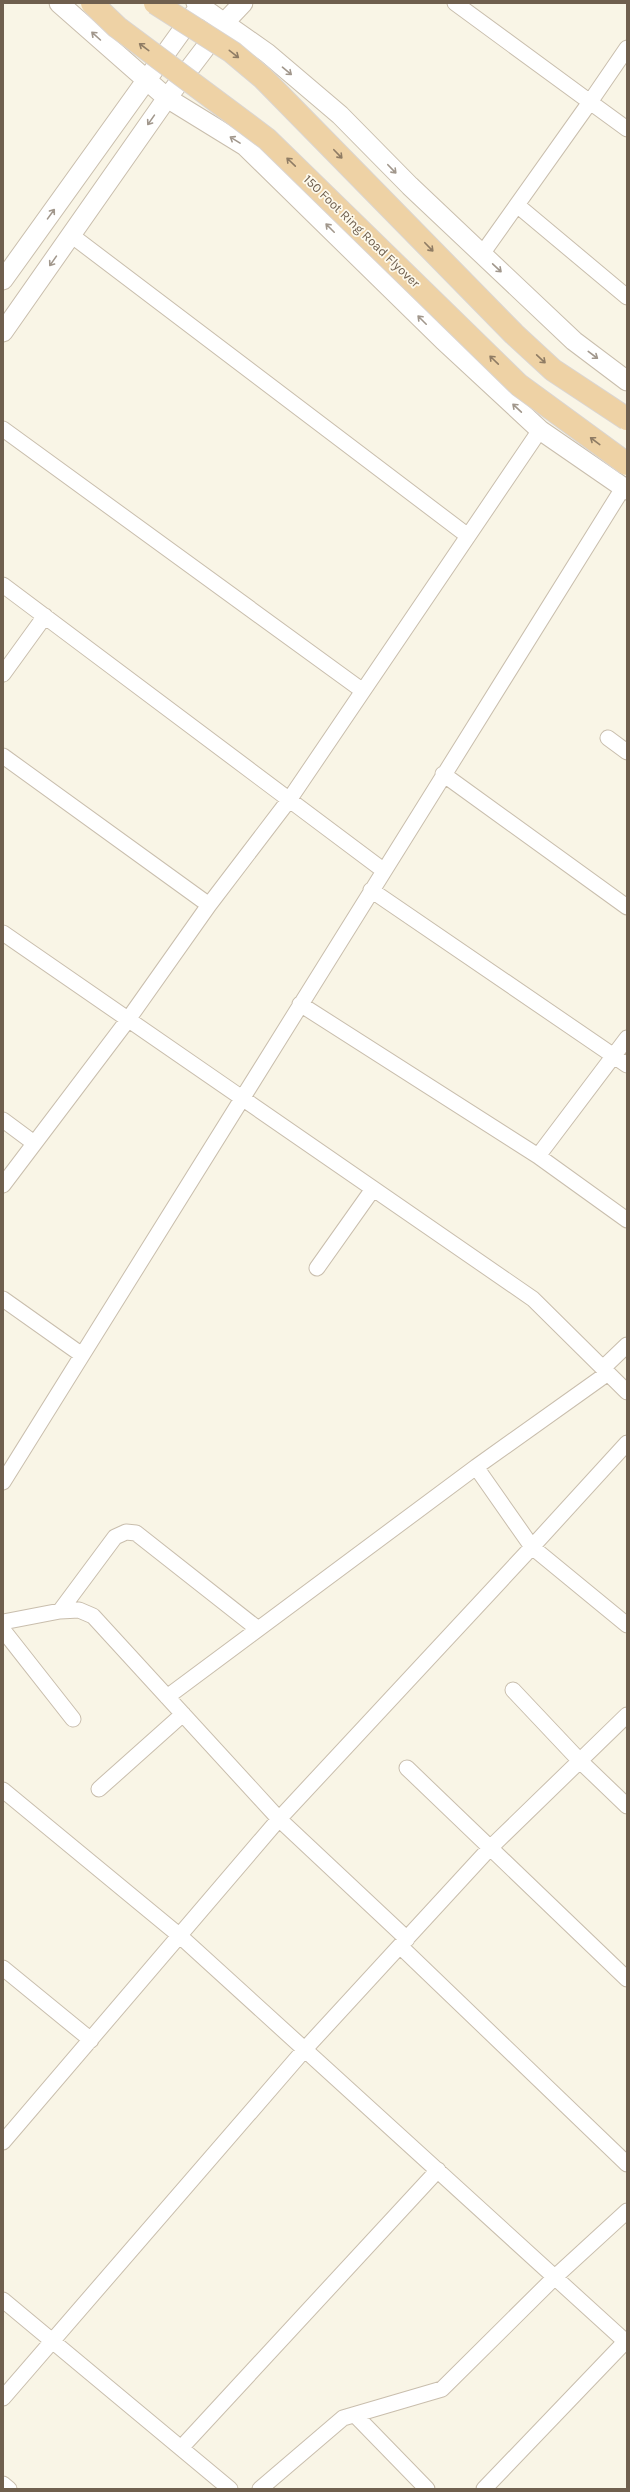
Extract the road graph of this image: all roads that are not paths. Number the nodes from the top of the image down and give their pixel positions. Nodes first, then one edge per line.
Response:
1 (59, 3) edge
2 (92, 3) edge
3 (155, 3) edge
4 (243, 3) edge
5 (455, 3) edge
6 (199, 4) edge
7 (225, 22) junction
8 (627, 48) edge
9 (146, 81) junction
10 (167, 98) junction
11 (590, 102) junction
12 (627, 129) edge
13 (517, 205) junction
14 (71, 235) junction
15 (482, 254) junction
16 (3, 280) edge
17 (627, 298) edge
18 (3, 332) edge
19 (627, 381) edge
20 (627, 419) edge
21 (3, 429) edge
22 (540, 430) junction
23 (627, 464) edge
24 (625, 489) edge
25 (468, 536) junction
26 (3, 585) edge
27 (45, 616) junction
28 (3, 674) edge
29 (363, 691) junction
30 (608, 738) dead end
31 (627, 752) edge
32 (3, 756) edge
33 (443, 774) junction
34 (290, 800) junction
35 (383, 870) junction
36 (371, 890) junction
37 (209, 905) junction
38 (627, 907) edge
39 (3, 933) edge
40 (300, 1004) junction
41 (127, 1021) junction
42 (627, 1038) edge
43 (614, 1056) junction
44 (627, 1065) edge
45 (242, 1098) junction
46 (3, 1120) edge
47 (34, 1143) junction
48 (538, 1156) junction
49 (3, 1185) edge
50 (373, 1189) junction
51 (627, 1220) edge
52 (317, 1268) dead end
53 (3, 1299) edge
54 (627, 1344) edge
55 (82, 1355) junction
56 (606, 1371) junction
57 (627, 1392) edge
58 (627, 1443) edge
59 (476, 1467) junction
60 (3, 1482) edge
61 (532, 1548) junction
62 (60, 1611) junction
63 (3, 1622) edge
64 (627, 1626) edge
65 (258, 1629) junction
66 (3, 1630) edge
67 (513, 1690) dead end
68 (167, 1696) junction
69 (183, 1714) junction
70 (627, 1715) edge
71 (73, 1719) dead end
72 (580, 1761) junction
73 (407, 1768) dead end
74 (100, 1789) dead end
75 (3, 1790) edge
76 (627, 1806) edge
77 (279, 1819) junction
78 (489, 1849) junction
79 (180, 1936) junction
80 (404, 1942) junction
81 (3, 1968) edge
82 (627, 1980) edge
83 (91, 2040) junction
84 (305, 2049) junction
85 (5, 2137) edge
86 (627, 2164) edge
87 (438, 2170) junction
88 (627, 2211) edge
89 (555, 2277) junction
90 (3, 2300) edge
91 (53, 2341) junction
92 (626, 2342) edge
93 (3, 2398) edge
94 (355, 2415) junction
95 (181, 2448) junction
96 (3, 2484) edge
97 (9, 2489) edge
98 (230, 2489) edge
99 (260, 2489) edge
100 (427, 2489) edge
101 (484, 2489) edge

9 -> 1 street
23 -> 2 highway, 150 Foot Ring Road Flyover, bridge
3 -> 20 highway, bridge
4 - 7 street
5 - 11 street
6 - 7 street
6 - 9 street
7 - 10 street
7 -> 15 street
8 - 11 street
9 - 10 street
16 -> 9 street
10 -> 14 street
22 -> 10 street
11 - 12 street
11 - 13 street
13 - 15 street
13 - 17 street
14 -> 18 street
14 - 25 street
15 -> 19 street
21 - 29 street
22 - 24 street
22 - 25 street
24 - 33 street
25 - 29 street
26 - 27 street
27 - 28 street
27 - 34 street
29 - 34 street
30 - 31 street
32 - 37 street
33 - 35 street
33 - 38 street
34 - 35 street
34 - 37 street
35 - 36 street
36 - 40 street
36 - 43 street
37 - 41 street
39 - 41 street
40 - 45 street
40 - 48 street
41 - 45 street
41 - 47 street
42 - 43 street
43 - 44 street
43 - 48 street
45 - 50 street
45 - 55 street
46 - 47 street
47 - 49 street
48 - 51 street
50 - 52 street
50 - 56 street
53 - 55 street
54 - 56 street
55 - 60 street
56 - 57 street
56 - 59 street
58 - 61 street
59 - 61 street
59 - 65 street
61 - 64 street
61 - 77 street
62 - 63 street
62 - 65 street
62 - 68 street
65 - 68 street
66 - 71 street
67 - 72 street
68 - 69 street
69 - 74 street
69 - 77 street
70 - 72 street
72 - 76 street
72 - 78 street
73 - 78 street
75 - 79 street
77 - 79 street
77 - 80 street
78 - 80 street
78 - 82 street
79 - 83 street
79 - 84 street
80 - 84 street
80 - 86 street
81 - 83 street
83 - 85 street
84 - 87 street
84 - 91 street
87 - 89 street
87 - 95 street
88 - 89 street
89 - 92 street
89 - 94 street
90 - 91 street
91 - 93 street
91 - 95 street
92 - 101 street
94 - 99 street
94 - 100 street
95 - 98 street
96 - 97 street

